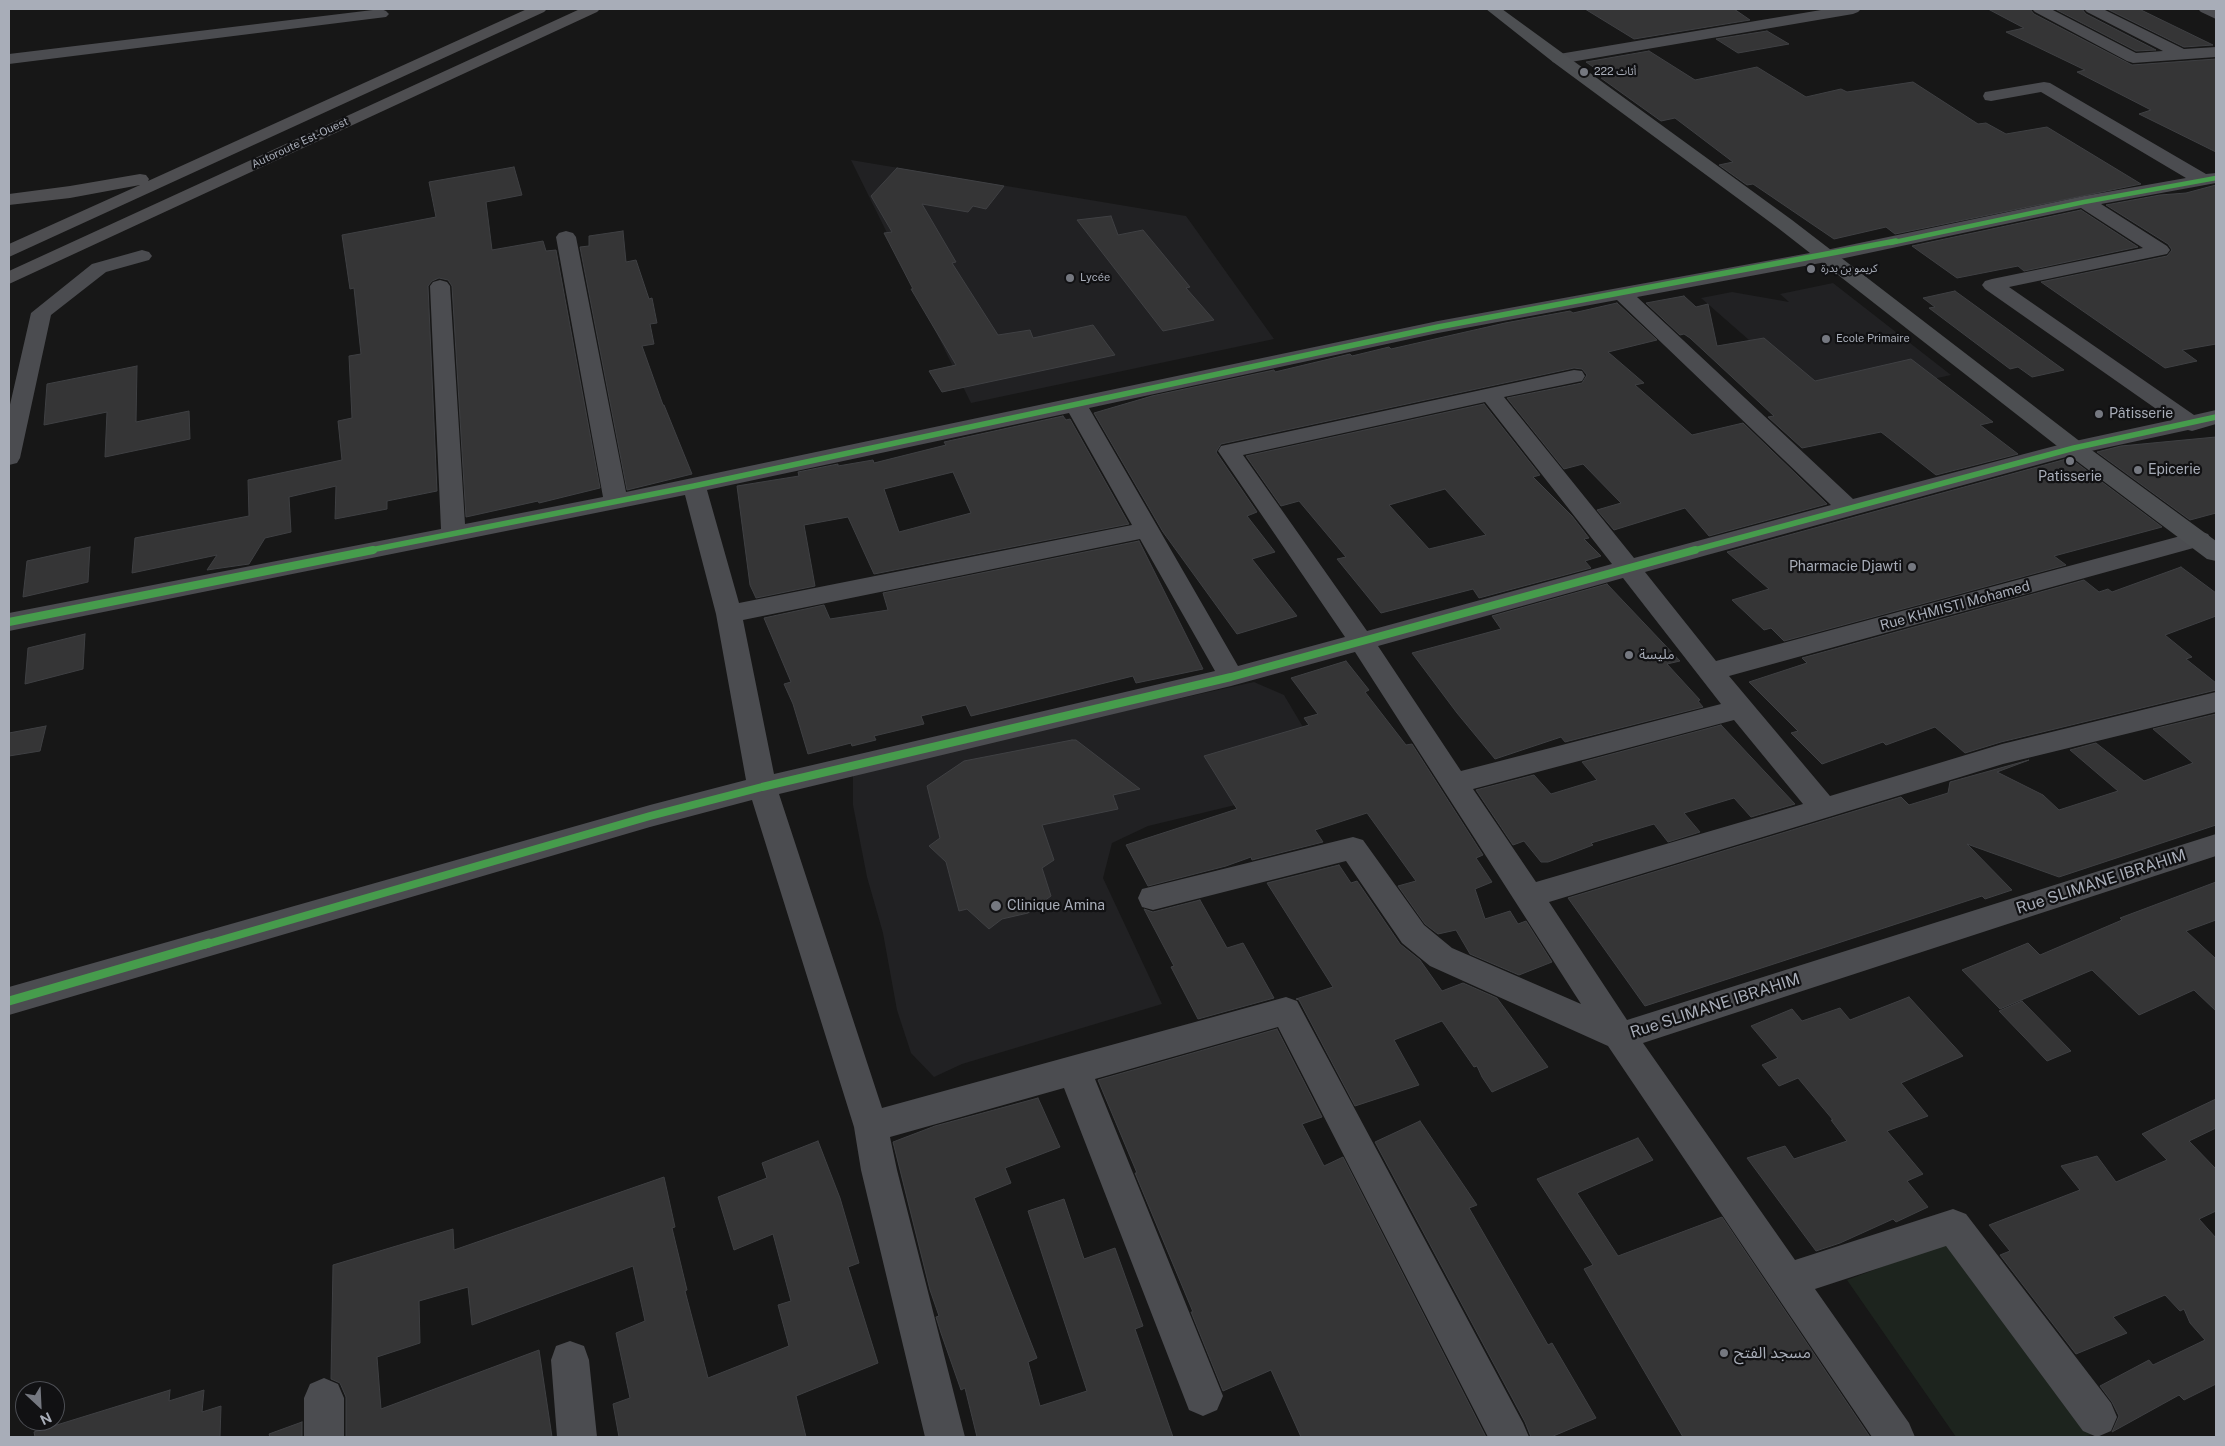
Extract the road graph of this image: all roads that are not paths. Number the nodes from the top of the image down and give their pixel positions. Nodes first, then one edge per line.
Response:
1 (539, 9) edge
2 (592, 9) edge
3 (1493, 9) edge
4 (1853, 9) edge
5 (2040, 9) edge
6 (2092, 9) edge
7 (2206, 9) edge
8 (381, 14) dead end
9 (2216, 14) edge
10 (2216, 52) edge
11 (2183, 55) junction
12 (9, 59) edge
13 (1559, 59) junction
14 (1991, 96) dead end
15 (202, 163) junction
16 (2205, 181) edge
17 (2216, 195) edge
18 (9, 199) edge
19 (2084, 202) junction
20 (104, 234) junction
21 (566, 237) dead end
22 (9, 251) edge
23 (142, 256) dead end
24 (1826, 256) junction
25 (9, 278) edge
26 (440, 286) dead end
27 (1620, 293) junction
28 (9, 295) edge
29 (1574, 376) dead end
30 (1490, 394) junction
31 (1076, 405) junction
32 (2216, 417) edge
33 (2192, 424) junction
34 (2074, 448) junction
35 (9, 458) edge
36 (694, 486) junction
37 (616, 502) junction
38 (1848, 508) junction
39 (1147, 530) junction
40 (453, 534) junction
41 (2208, 546) edge
42 (1628, 570) junction
43 (729, 614) junction
44 (9, 622) edge
45 (1361, 642) junction
46 (1710, 672) junction
47 (1231, 677) junction
48 (2216, 702) edge
49 (1740, 709) junction
50 (1453, 784) junction
51 (762, 787) junction
52 (1824, 809) junction
53 (2216, 845) edge
54 (1530, 896) junction
55 (1153, 898) dead end
56 (9, 1001) edge
57 (1620, 1036) junction
58 (1074, 1069) junction
59 (871, 1127) junction
60 (1788, 1280) junction
61 (570, 1360) dead end
62 (1203, 1396) dead end
63 (324, 1398) dead end
64 (2098, 1417) dead end
65 (324, 1437) edge
66 (577, 1437) edge
67 (945, 1437) edge
68 (1510, 1437) edge
69 (1895, 1437) edge

1 - 15 highway, Autoroute Est-Ouest
2 - 20 highway, Autoroute Est-Ouest
3 - 13 main road
4 - 13 street
5 - 11 street
6 - 11 street
7 - 9 street
8 - 12 street
10 - 11 street
13 - 24 main road
14 - 16 street
15 - 18 highway
15 - 22 highway, Autoroute Est-Ouest
16 - 17 street
16 - 19 street
19 - 24 street
19 - 33 street
20 - 25 highway, Autoroute Est-Ouest
20 - 28 highway
21 - 37 street
23 - 35 street
24 - 27 street
24 - 34 main road
26 - 40 street
27 - 31 street
27 - 38 street
29 - 30 street
30 - 42 street
30 - 45 street
31 - 36 street
31 - 39 street
32 - 33 street
33 - 34 street
34 - 38 street
34 - 41 main road
36 - 37 street
36 - 43 street
37 - 40 street
38 - 42 street
39 - 43 street
39 - 47 street
40 - 44 street
41 - 46 street, Rue KHMISTI Mohamed
42 - 45 street
42 - 46 street
43 - 51 street
45 - 47 street
45 - 50 street
46 - 49 street
47 - 51 street
48 - 52 street
49 - 50 street
49 - 52 street
50 - 54 street
51 - 56 street
51 - 59 street
52 - 54 street
53 - 57 street, Rue SLIMANE IBRAHIM
54 - 57 street
55 - 57 street
57 - 60 street, Rue SLIMANE IBRAHIM
58 - 59 street
58 - 62 street
58 - 68 street
59 - 67 street
60 - 64 street
60 - 69 street, Rue SLIMANE IBRAHIM
61 - 66 street
63 - 65 street

